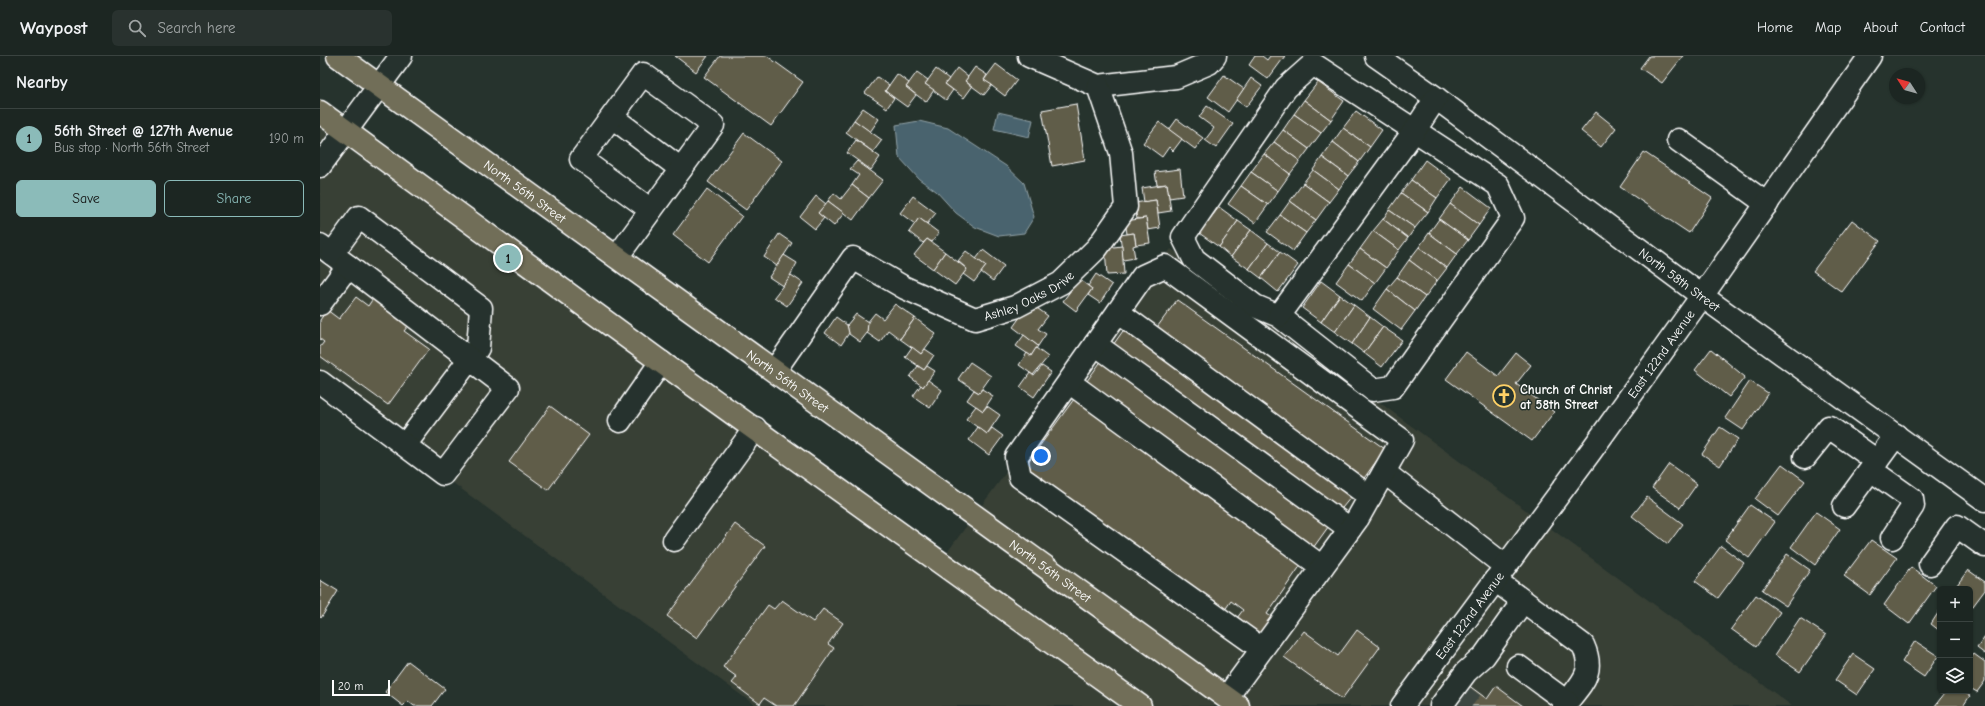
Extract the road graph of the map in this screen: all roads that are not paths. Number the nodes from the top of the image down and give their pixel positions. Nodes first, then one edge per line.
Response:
1 (338, 56) edge
2 (401, 56) edge
3 (1029, 56) edge
4 (1215, 56) edge
5 (1376, 56) edge
6 (1870, 56) edge
7 (379, 86) junction
8 (1098, 86) junction
9 (1436, 98) junction
10 (320, 112) edge
11 (612, 116) junction
12 (1415, 130) junction
13 (346, 131) junction
14 (1678, 140) dead end
15 (320, 166) edge
16 (681, 169) junction
17 (1767, 204) junction
18 (651, 210) junction
19 (333, 255) edge
20 (617, 257) junction
21 (1702, 296) junction
22 (320, 304) edge
23 (1118, 312) junction
24 (1279, 316) junction
25 (1095, 344) junction
26 (470, 359) junction
27 (661, 362) junction
28 (775, 370) junction
29 (320, 382) edge
30 (1069, 382) junction
31 (620, 421) dead end
32 (755, 428) junction
33 (1896, 435) junction
34 (405, 445) junction
35 (1805, 458) dead end
36 (1874, 465) junction
37 (1384, 472) junction
38 (1370, 497) junction
39 (1985, 500) edge
40 (1844, 506) dead end
41 (1350, 529) junction
42 (1892, 538) dead end
43 (674, 540) dead end
44 (1985, 546) edge
45 (1930, 564) dead end
46 (1322, 567) junction
47 (1500, 573) junction
48 (1523, 601) junction
49 (1262, 649) junction
50 (1484, 656) junction
51 (1518, 666) dead end
52 (1472, 688) tunnel mouth
53 (1233, 702) edge
54 (1566, 704) edge
55 (1140, 706) edge
56 (1402, 706) edge
57 (1441, 706) edge

1 - 7 main road, North 56th Street
2 - 7 street
3 - 8 street
4 - 8 street
5 - 9 street, North 58th Street
6 - 17 street, East 122nd Avenue
7 - 13 street
7 - 20 main road, North 56th Street
8 - 28 street, Ashley Oaks Drive
9 - 12 street
9 - 21 street, North 58th Street
10 - 13 main road
11 - 16 street
11 - 16 street
11 - 18 street
12 - 24 street
12 - 24 street
12 - 24 street
13 - 15 street
13 - 27 main road
14 - 17 street
16 - 18 street
17 - 21 street, East 122nd Avenue
18 - 20 street
19 - 22 street
19 - 26 street
19 - 26 street
20 - 28 main road, North 56th Street
21 - 33 street, North 58th Street
21 - 47 street, East 122nd Avenue
23 - 25 street
23 - 37 street
23 - 38 street
25 - 30 street
25 - 41 street
26 - 34 street
26 - 34 street
27 - 31 street
27 - 32 main road
28 - 53 main road, North 56th Street
29 - 34 street
30 - 46 street
30 - 49 street
32 - 43 street
32 - 55 main road
33 - 36 street
33 - 39 street, North 58th Street
35 - 36 street
36 - 40 street
36 - 42 street
37 - 38 street
37 - 47 street
38 - 41 street
41 - 46 street
44 - 45 street
46 - 49 street
47 - 48 street
47 - 56 street, East 122nd Avenue
48 - 50 street
48 - 54 street
49 - 53 street
50 - 52 street
50 - 57 street
51 - 54 street

